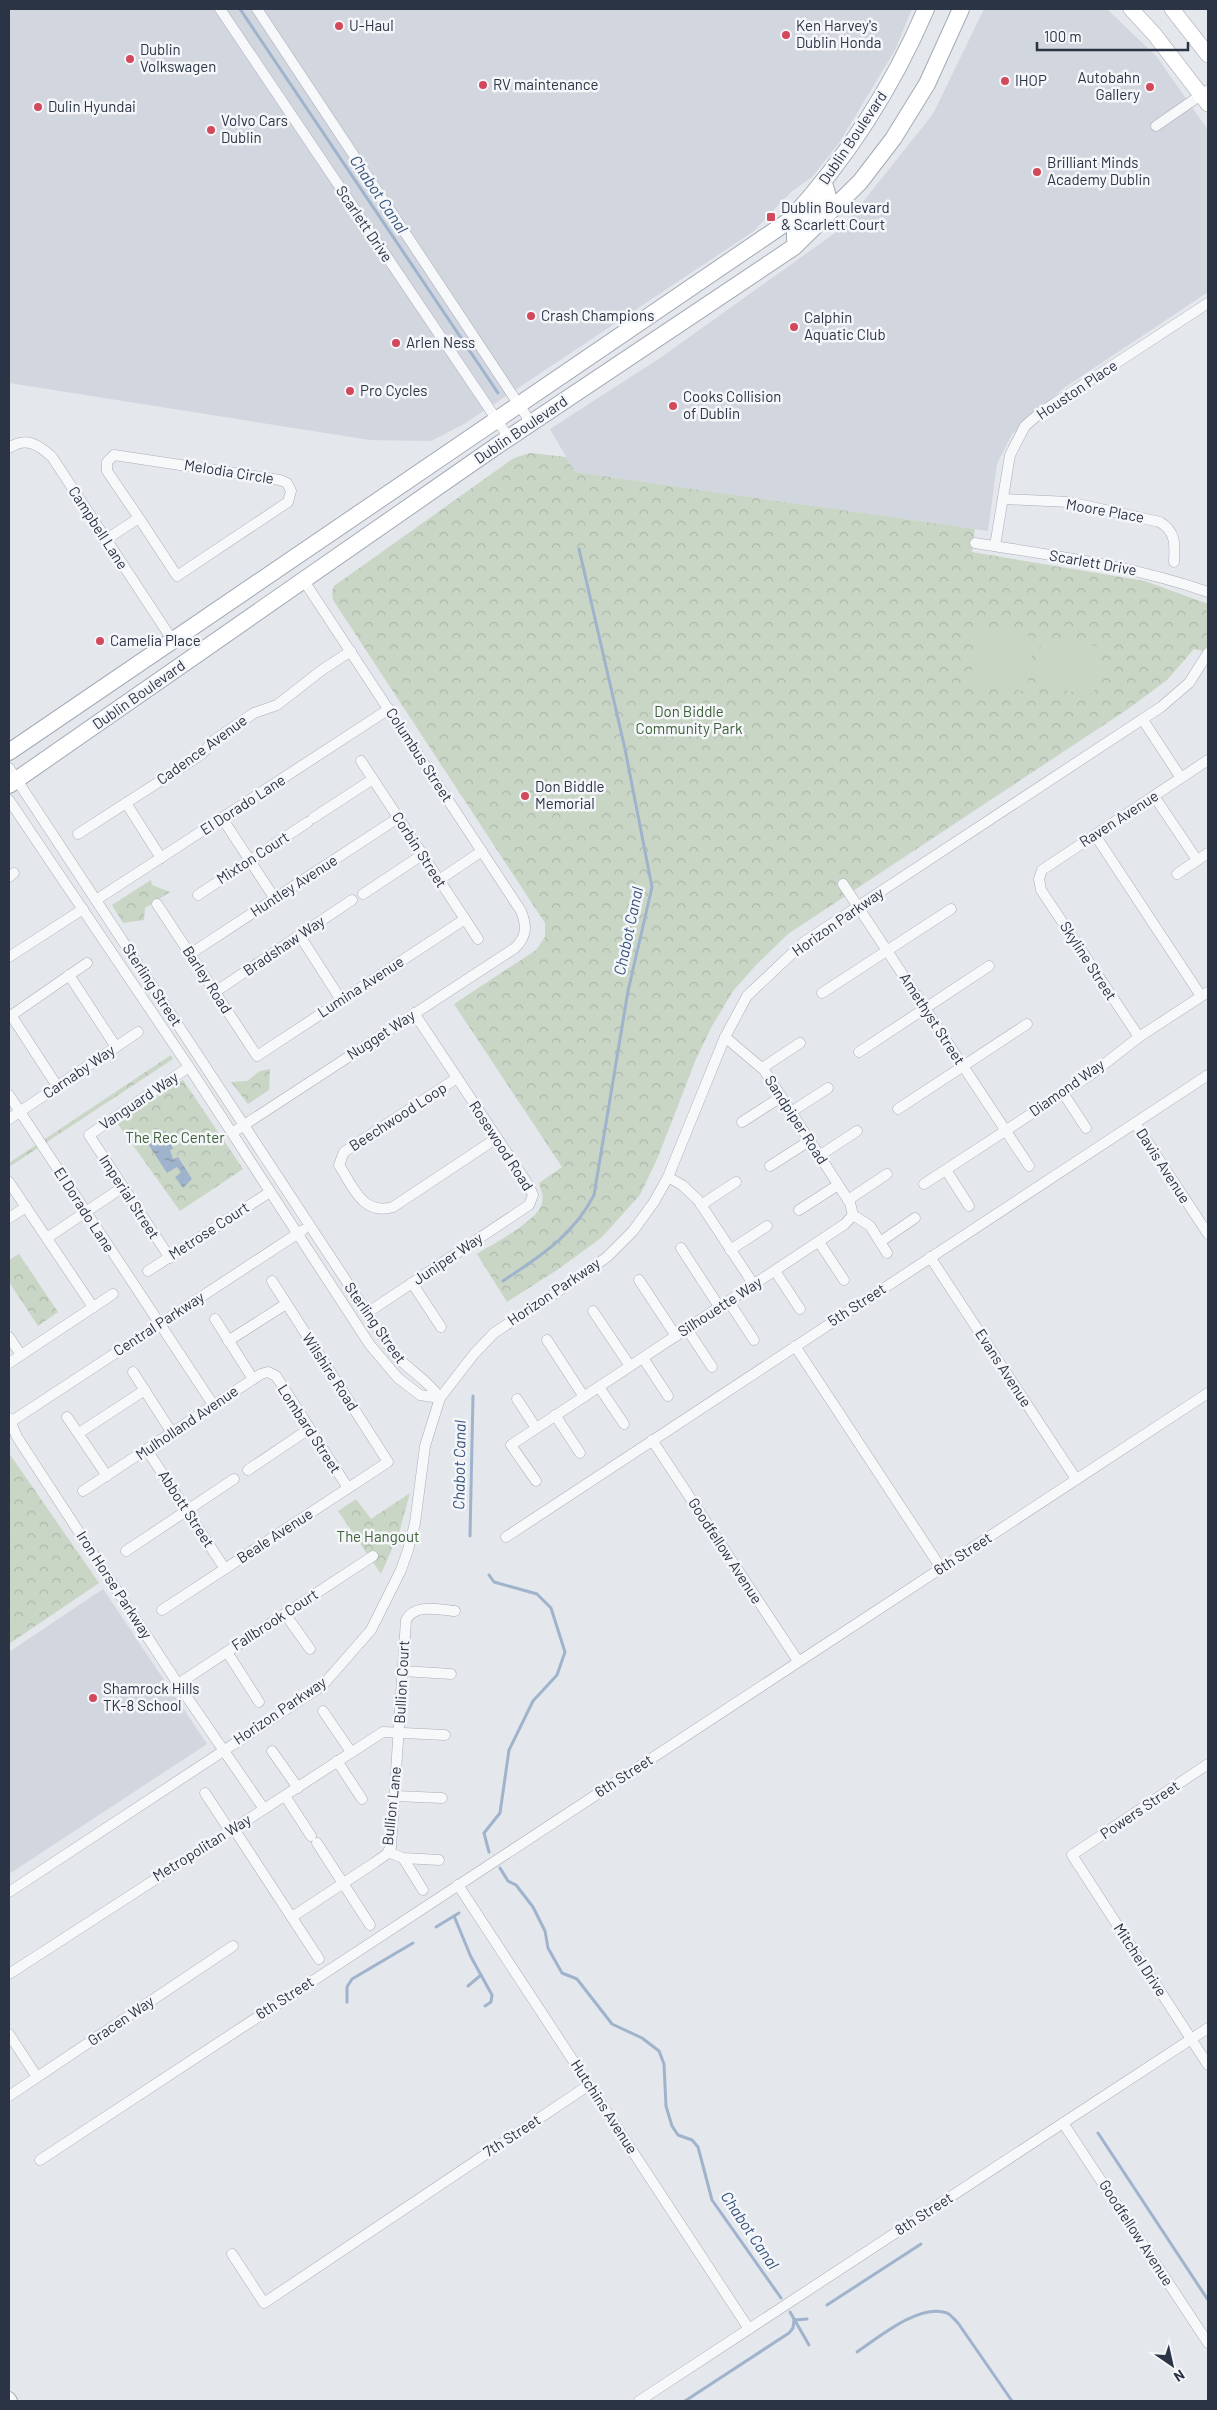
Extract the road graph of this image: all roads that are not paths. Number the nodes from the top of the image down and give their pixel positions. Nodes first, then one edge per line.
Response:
1 (220, 9) edge
2 (257, 9) edge
3 (926, 9) edge
4 (961, 9) edge
5 (1131, 9) edge
6 (1172, 9) edge
7 (1208, 55) edge
8 (1206, 96) edge
9 (1156, 126) dead end
10 (824, 183) junction
11 (794, 247) junction
12 (1208, 302) edge
13 (518, 404) junction
14 (497, 419) junction
15 (531, 423) junction
16 (509, 438) junction
17 (9, 448) edge
18 (1003, 499) junction
19 (139, 518) junction
20 (105, 540) junction
21 (974, 543) dead end
22 (995, 546) junction
23 (1174, 562) dead end
24 (304, 581) junction
25 (1208, 592) edge
26 (174, 641) junction
27 (351, 651) junction
28 (1208, 652) edge
29 (389, 709) junction
30 (1143, 720) junction
31 (9, 752) edge
32 (1208, 760) edge
33 (361, 761) dead end
34 (11, 777) edge
35 (1181, 778) junction
36 (373, 779) junction
37 (1154, 796) junction
38 (9, 800) edge
39 (126, 803) junction
40 (222, 818) junction
41 (398, 818) junction
42 (78, 834) dead end
43 (1095, 835) junction
44 (482, 851) junction
45 (1208, 853) edge
46 (422, 855) junction
47 (161, 858) junction
48 (1197, 860) junction
49 (249, 861) junction
50 (1177, 874) dead end
51 (439, 880) junction
52 (1040, 883) joint
53 (843, 884) dead end
54 (363, 894) dead end
55 (198, 895) dead end
56 (275, 899) junction
57 (96, 900) junction
58 (352, 900) dead end
59 (157, 904) dead end
60 (858, 907) junction
61 (83, 909) junction
62 (951, 909) dead end
63 (465, 919) junction
64 (526, 932) joint
65 (300, 936) junction
66 (478, 939) dead end
67 (887, 951) junction
68 (190, 954) junction
69 (9, 957) edge
70 (87, 963) dead end
71 (989, 966) dead end
72 (69, 975) junction
73 (215, 992) junction
74 (822, 993) dead end
75 (1205, 994) edge
76 (341, 1000) junction
77 (925, 1008) junction
78 (414, 1013) junction
79 (10, 1016) edge
80 (1027, 1024) dead end
81 (138, 1032) dead end
82 (725, 1037) junction
83 (1138, 1038) junction
84 (800, 1043) dead end
85 (116, 1047) junction
86 (859, 1052) dead end
87 (257, 1056) joint
88 (963, 1066) junction
89 (189, 1067) junction
90 (762, 1068) junction
91 (1208, 1074) edge
92 (457, 1078) junction
93 (57, 1086) junction
94 (828, 1088) dead end
95 (1063, 1093) junction
96 (9, 1095) edge
97 (781, 1097) junction
98 (898, 1109) dead end
99 (19, 1112) junction
100 (791, 1112) junction
101 (9, 1119) edge
102 (742, 1122) dead end
103 (1135, 1123) junction
104 (244, 1125) junction
105 (1086, 1128) dead end
106 (857, 1131) dead end
107 (1006, 1131) junction
108 (232, 1133) junction
109 (89, 1135) joint
110 (497, 1138) junction
111 (809, 1141) junction
112 (819, 1156) junction
113 (770, 1166) dead end
114 (1029, 1166) dead end
115 (946, 1170) junction
116 (887, 1174) dead end
117 (668, 1177) junction
118 (9, 1182) edge
119 (736, 1182) dead end
120 (838, 1184) junction
121 (924, 1184) dead end
122 (123, 1187) junction
123 (270, 1192) junction
124 (848, 1200) junction
125 (529, 1205) joint
126 (701, 1205) junction
127 (969, 1206) dead end
128 (26, 1207) junction
129 (799, 1210) dead end
130 (86, 1212) junction
131 (853, 1215) junction
132 (9, 1218) edge
133 (915, 1218) dead end
134 (309, 1226) junction
135 (766, 1226) dead end
136 (297, 1234) junction
137 (1208, 1234) edge
138 (47, 1238) junction
139 (819, 1242) junction
140 (880, 1242) junction
141 (681, 1248) dead end
142 (730, 1250) junction
143 (887, 1253) dead end
144 (930, 1257) junction
145 (170, 1258) junction
146 (148, 1271) dead end
147 (775, 1271) junction
148 (639, 1280) dead end
149 (844, 1280) dead end
150 (272, 1281) dead end
151 (412, 1283) junction
152 (754, 1285) junction
153 (113, 1294) dead end
154 (729, 1302) junction
155 (286, 1304) junction
156 (93, 1307) junction
157 (720, 1308) junction
158 (800, 1309) dead end
159 (593, 1311) dead end
160 (367, 1313) junction
161 (214, 1319) dead end
162 (159, 1324) junction
163 (441, 1327) dead end
164 (687, 1329) junction
165 (676, 1336) junction
166 (9, 1337) edge
167 (547, 1340) dead end
168 (754, 1340) dead end
169 (228, 1341) junction
170 (795, 1346) junction
171 (20, 1355) junction
172 (643, 1358) junction
173 (9, 1363) edge
174 (630, 1366) junction
175 (712, 1367) dead end
176 (133, 1372) dead end
177 (268, 1372) joint
178 (253, 1380) junction
179 (599, 1386) junction
180 (145, 1390) junction
181 (1208, 1393) edge
182 (584, 1396) junction
183 (668, 1396) dead end
184 (440, 1398) junction
185 (517, 1399) dead end
186 (214, 1406) junction
187 (555, 1415) junction
188 (67, 1417) dead end
189 (9, 1421) edge
190 (624, 1424) dead end
191 (536, 1428) junction
192 (309, 1429) junction
193 (79, 1433) junction
194 (172, 1433) junction
195 (652, 1440) junction
196 (147, 1450) junction
197 (580, 1453) dead end
198 (388, 1462) joint
199 (248, 1470) dead end
200 (107, 1476) junction
201 (234, 1479) dead end
202 (1076, 1479) junction
203 (536, 1481) dead end
204 (348, 1488) junction
205 (83, 1491) dead end
206 (187, 1510) junction
207 (506, 1537) dead end
208 (126, 1551) dead end
209 (372, 1556) dead end
210 (225, 1568) junction
211 (941, 1568) junction
212 (162, 1610) dead end
213 (455, 1611) dead end
214 (285, 1614) junction
215 (310, 1649) dead end
216 (227, 1652) junction
217 (798, 1661) junction
218 (402, 1671) junction
219 (451, 1674) dead end
220 (178, 1684) junction
221 (259, 1702) dead end
222 (323, 1711) dead end
223 (398, 1734) junction
224 (445, 1735) dead end
225 (224, 1749) junction
226 (272, 1750) dead end
227 (351, 1752) junction
228 (337, 1761) junction
229 (1208, 1764) edge
230 (298, 1788) junction
231 (205, 1793) dead end
232 (285, 1796) junction
233 (395, 1796) junction
234 (442, 1798) dead end
235 (362, 1800) dead end
236 (264, 1809) junction
237 (232, 1830) junction
238 (388, 1852) junction
239 (1072, 1856) joint
240 (403, 1858) junction
241 (439, 1860) dead end
242 (343, 1883) junction
243 (458, 1885) junction
244 (423, 1890) dead end
245 (9, 1892) edge
246 (292, 1917) junction
247 (370, 1925) dead end
248 (233, 1946) dead end
249 (319, 1959) dead end
250 (9, 1974) edge
251 (1208, 2028) edge
252 (9, 2034) edge
253 (1191, 2039) junction
254 (1208, 2065) edge
255 (37, 2077) junction
256 (590, 2085) junction
257 (9, 2096) edge
258 (1063, 2123) junction
259 (40, 2160) dead end
260 (232, 2254) dead end
261 (749, 2329) junction
262 (1208, 2343) edge
263 (640, 2401) edge

1 - 14 street, Scarlett Drive
2 - 13 street, Scarlett Drive
3 - 10 main road, Dublin Boulevard
4 - 11 main road, Dublin Boulevard
5 - 8 main road
6 - 7 main road
8 - 9 street
10 - 11 main road
10 - 13 main road, Dublin Boulevard
11 - 15 main road, Dublin Boulevard
12 - 18 street, Houston Place
13 - 14 main road, Dublin Boulevard
13 - 15 street, Scarlett Drive
14 - 16 street, Scarlett Drive
14 - 26 main road, Dublin Boulevard
15 - 16 main road, Dublin Boulevard
16 - 24 main road, Dublin Boulevard
17 - 20 street, Campbell Lane
18 - 22 street, Houston Place
18 - 23 street, Moore Place
19 - 19 street, Melodia Circle
19 - 20 street
20 - 26 street, Campbell Lane
21 - 22 street, Scarlett Drive
22 - 25 street, Scarlett Drive
24 - 27 street, Columbus Street
24 - 34 main road, Dublin Boulevard
26 - 31 main road, Dublin Boulevard
27 - 29 street, Columbus Street
27 - 39 street, Cadence Avenue
28 - 30 street, Horizon Parkway
29 - 40 street, El Dorado Lane
29 - 44 street, Columbus Street
30 - 35 street
30 - 60 street, Horizon Parkway
32 - 35 street, Raven Avenue
33 - 36 street, Corbin Street
34 - 57 street, Sterling Street
35 - 37 street, Raven Avenue
36 - 41 street, Corbin Street
36 - 49 street, Mixton Court
37 - 43 street, Raven Avenue
37 - 48 street
38 - 61 street, Sterling Street
39 - 42 street, Cadence Avenue
39 - 47 street
40 - 47 street, El Dorado Lane
40 - 49 street
41 - 46 street, Corbin Street
41 - 56 street, Huntley Avenue
43 - 52 street, Raven Avenue
43 - 75 street
44 - 51 street
44 - 64 street, Columbus Street
45 - 48 street
46 - 51 street, Corbin Street
46 - 54 street
47 - 57 street, El Dorado Lane
48 - 50 street
49 - 55 street, Mixton Court
49 - 56 street
51 - 63 street, Corbin Street
52 - 83 street, Skyline Street
53 - 60 street, Amethyst Street
56 - 68 street, Huntley Avenue
57 - 104 street, Sterling Street
58 - 65 street, Bradshaw Way
59 - 68 street, Barley Road
60 - 67 street, Amethyst Street
60 - 82 street, Horizon Parkway
61 - 69 street
61 - 89 street, Sterling Street
62 - 67 street
63 - 66 street, Corbin Street
63 - 76 street, Lumina Avenue
64 - 78 street, Nugget Way
65 - 73 street, Bradshaw Way
65 - 76 street
67 - 74 street
67 - 77 street, Amethyst Street
68 - 73 street, Barley Road
70 - 72 street
71 - 77 street
72 - 79 street
72 - 85 street
73 - 87 street, Barley Road
75 - 83 street, Diamond Way
76 - 87 street, Lumina Avenue
77 - 86 street
77 - 88 street, Amethyst Street
78 - 92 street, Rosewood Road
78 - 104 street, Nugget Way
79 - 93 street
80 - 88 street
81 - 85 street, Carnaby Way
82 - 90 street, Sandpiper Road
82 - 117 street, Horizon Parkway
83 - 95 street, Diamond Way
84 - 90 street
85 - 93 street, Carnaby Way
88 - 98 street
88 - 107 street, Amethyst Street
89 - 108 street, Sterling Street
89 - 109 street, Vanguard Way
90 - 97 street, Sandpiper Road
91 - 103 street, 5th Street
92 - 110 street, Rosewood Road
92 - 110 street, Beechwood Loop
93 - 99 street, Carnaby Way
94 - 100 street
95 - 105 street
95 - 107 street, Diamond Way
96 - 99 street, El Dorado Lane
97 - 100 street, Sandpiper Road
97 - 102 street
99 - 101 street, Carnaby Way
99 - 130 street, El Dorado Lane
100 - 111 street, Sandpiper Road
103 - 137 street, Davis Avenue
103 - 144 street, 5th Street
104 - 108 street, Nugget Way
104 - 134 street, Sterling Street
106 - 112 street
107 - 114 street, Amethyst Street
107 - 115 street, Diamond Way
108 - 123 street, Sterling Street
109 - 122 street, Imperial Street
110 - 125 street, Rosewood Road
111 - 112 street, Sandpiper Road
111 - 113 street
112 - 120 street, Sandpiper Road
115 - 121 street, Diamond Way
115 - 127 street
116 - 124 street
117 - 126 street
117 - 184 street, Horizon Parkway
118 - 128 street
119 - 126 street
120 - 124 street, Sandpiper Road
120 - 129 street
122 - 130 street
122 - 145 street, Imperial Street
123 - 136 street, Sterling Street
123 - 145 street, Metrose Court
124 - 131 street, Sandpiper Road
125 - 151 street, Juniper Way
126 - 142 street
128 - 132 street
128 - 138 street
130 - 138 street
130 - 162 street, El Dorado Lane
131 - 139 street, Silhouette Way
131 - 140 street
133 - 140 street
134 - 136 street, Central Parkway
134 - 160 street, Sterling Street
135 - 142 street
136 - 162 street, Central Parkway
136 - 184 street, Sterling Street
138 - 156 street
139 - 147 street, Silhouette Way
139 - 149 street
140 - 143 street
141 - 157 street
142 - 152 street
144 - 170 street, 5th Street
144 - 202 street, Evans Avenue
145 - 146 street, Metrose Court
147 - 152 street, Silhouette Way
147 - 158 street
148 - 165 street
150 - 155 street, Wilshire Road
151 - 160 street, Juniper Way
151 - 163 street
152 - 154 street, Silhouette Way
153 - 156 street
154 - 157 street, Silhouette Way
154 - 168 street
155 - 169 street
155 - 198 street, Wilshire Road
156 - 171 street
157 - 164 street, Silhouette Way
159 - 174 street
160 - 184 street, Sterling Street
161 - 169 street
162 - 186 street, El Dorado Lane
162 - 189 street, Central Parkway
164 - 165 street, Silhouette Way
164 - 175 street
165 - 172 street, Silhouette Way
166 - 171 street
167 - 182 street
169 - 178 street
170 - 195 street, 5th Street
170 - 211 street
171 - 173 street
172 - 174 street, Silhouette Way
172 - 183 street
174 - 179 street, Silhouette Way
176 - 180 street
177 - 178 street, Mulholland Avenue
177 - 192 street, Lombard Street
178 - 186 street, Mulholland Avenue
179 - 182 street, Silhouette Way
179 - 190 street
180 - 193 street
180 - 194 street
181 - 202 street, 6th Street
182 - 187 street, Silhouette Way
184 - 225 street, Horizon Parkway
185 - 191 street
186 - 194 street, Mulholland Avenue
187 - 191 street, Silhouette Way
187 - 197 street
188 - 193 street
189 - 220 street, Iron Horse Parkway
191 - 203 street, Silhouette Way
192 - 199 street
192 - 204 street, Lombard Street
193 - 200 street
194 - 196 street, Mulholland Avenue
195 - 207 street, 5th Street
195 - 217 street, Goodfellow Avenue
196 - 200 street, Mulholland Avenue
196 - 206 street, Abbott Street
198 - 204 street, Beale Avenue
200 - 205 street, Mulholland Avenue
201 - 206 street
202 - 211 street, 6th Street
204 - 210 street, Beale Avenue
206 - 208 street
206 - 210 street, Abbott Street
209 - 214 street, Fallbrook Court
210 - 212 street, Beale Avenue
211 - 217 street, 6th Street
213 - 218 street, Bullion Court
214 - 215 street
214 - 216 street, Fallbrook Court
216 - 220 street, Fallbrook Court
216 - 221 street
217 - 243 street, 6th Street
218 - 219 street
218 - 223 street, Bullion Court
220 - 225 street, Iron Horse Parkway
222 - 227 street
223 - 224 street, Metropolitan Way
223 - 227 street, Metropolitan Way
223 - 233 street, Bullion Lane
225 - 236 street, Iron Horse Parkway
225 - 245 street, Horizon Parkway
226 - 230 street
227 - 228 street, Metropolitan Way
228 - 230 street, Metropolitan Way
228 - 235 street
229 - 239 street, Powers Street
230 - 232 street, Metropolitan Way
231 - 237 street
232 - 236 street, Metropolitan Way
232 - 242 street
233 - 234 street
233 - 238 street, Bullion Lane
236 - 237 street, Metropolitan Way
237 - 246 street
237 - 250 street, Metropolitan Way
238 - 240 street
238 - 242 street, Bullion Lane
239 - 253 street, Mitchel Drive
240 - 241 street
240 - 244 street
242 - 246 street, Bullion Lane
242 - 247 street
243 - 256 street, Hutchins Avenue
243 - 259 street, 6th Street
246 - 249 street
248 - 255 street, Gracen Way
251 - 253 street, 8th Street
252 - 255 street
253 - 254 street, Mitchel Drive
253 - 258 street, 8th Street
255 - 257 street, Gracen Way
256 - 260 street, 7th Street
256 - 261 street, Hutchins Avenue
258 - 261 street, 8th Street
258 - 262 street, Goodfellow Avenue
261 - 263 street, 8th Street

